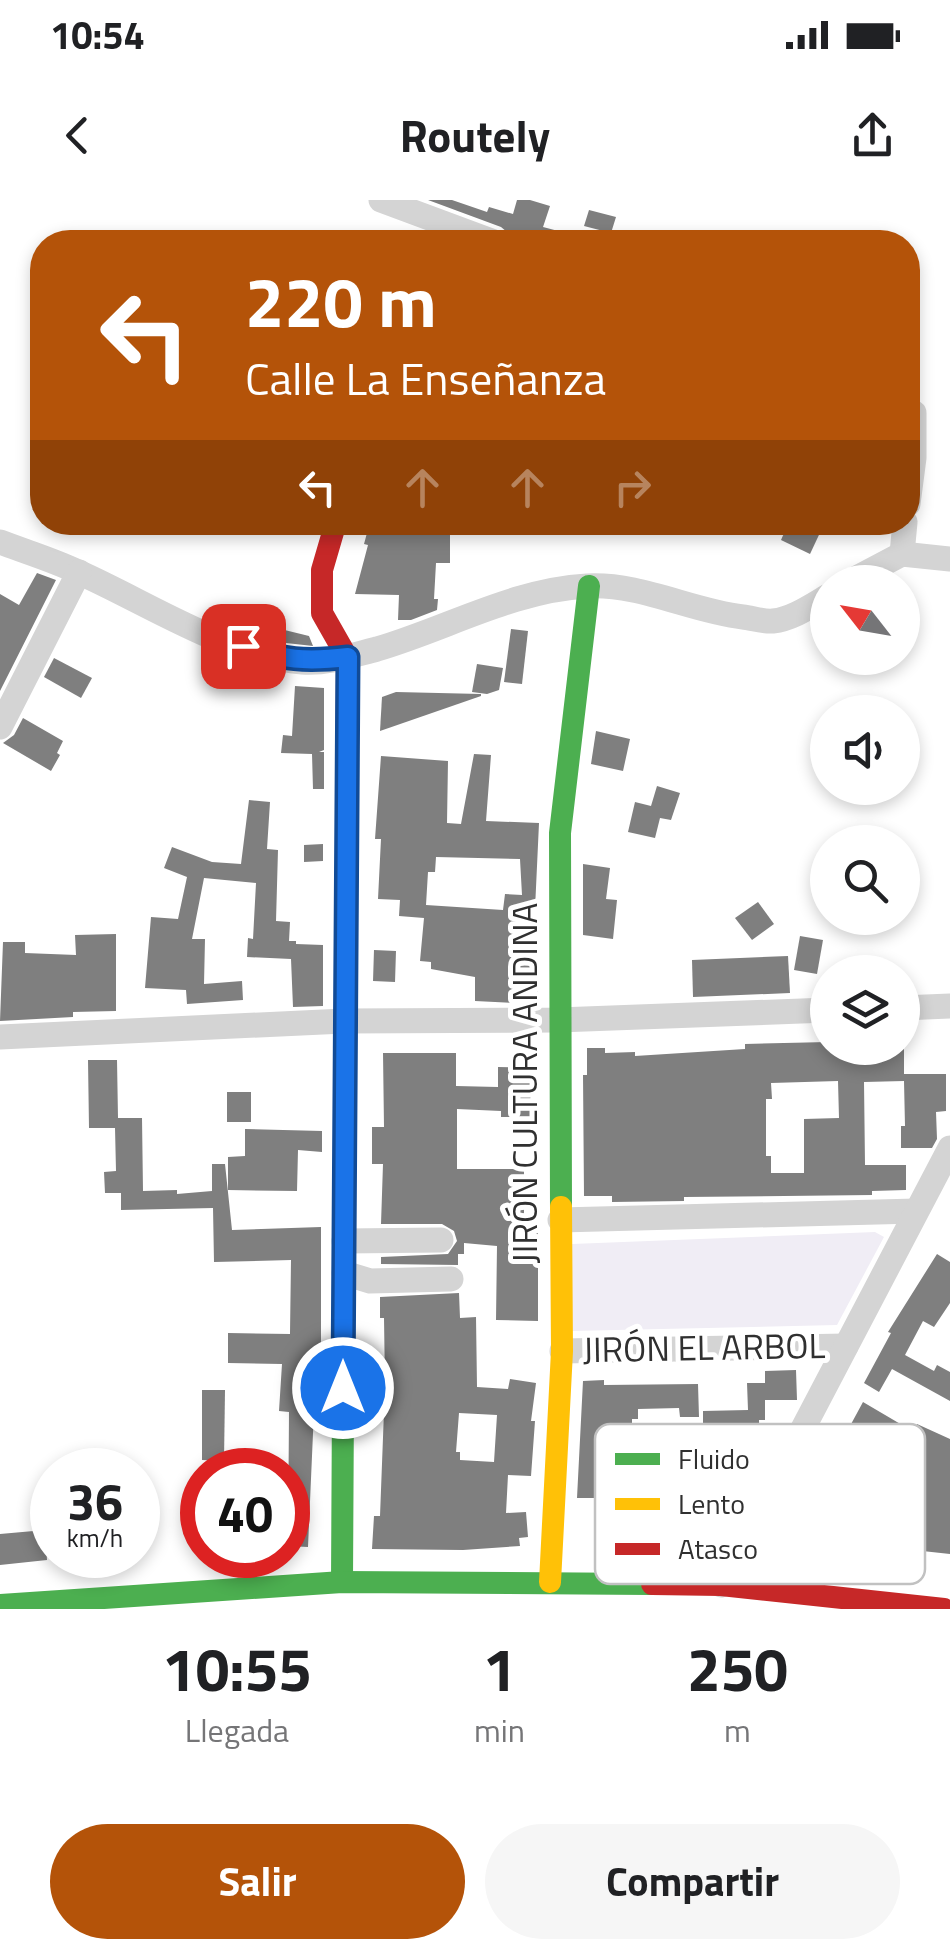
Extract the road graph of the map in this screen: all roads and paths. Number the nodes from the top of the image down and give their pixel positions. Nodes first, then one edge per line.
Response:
1 (381, 200) edge
2 (424, 230) edge
3 (332, 535) edge
4 (904, 535) edge
5 (0, 542) edge
6 (902, 554) junction
7 (950, 559) edge
8 (881, 565) edge
9 (78, 572) junction
10 (589, 586) junction
11 (810, 607) edge
12 (348, 657) junction
13 (0, 728) edge
14 (950, 1006) edge
15 (920, 1007) edge
16 (810, 1011) edge
17 (558, 1020) junction
18 (344, 1021) junction
19 (0, 1038) edge
20 (950, 1148) edge
21 (916, 1211) junction
22 (560, 1220) junction
23 (441, 1240) dead end
24 (344, 1241) junction
25 (344, 1273) junction
26 (452, 1278) dead end
27 (846, 1346) junction
28 (562, 1350) junction
29 (805, 1424) edge
30 (342, 1582) junction
31 (550, 1582) junction
32 (595, 1583) edge
33 (721, 1584) edge
34 (0, 1605) edge
35 (944, 1609) edge

1 - 2 street
3 - 12 main road
4 - 6 street
5 - 9 street
6 - 7 street
6 - 8 street
9 - 12 street
9 - 13 street
10 - 11 street
10 - 12 street
10 - 17 main road, JIRÓN CULTURA ANDINA
12 - 18 main road
14 - 15 street
16 - 17 street
17 - 18 street
17 - 22 main road, JIRÓN CULTURA ANDINA
18 - 19 street
18 - 24 main road
20 - 21 street
21 - 22 street
21 - 27 street
22 - 28 main road, JIRÓN CULTURA ANDINA
23 - 24 street
24 - 25 main road
25 - 26 street
25 - 30 main road
27 - 28 street, JIRÓN EL ARBOL
27 - 29 street
28 - 31 main road, JIRÓN CULTURA ANDINA
30 - 31 main road
30 - 34 main road
31 - 32 main road
33 - 35 main road

